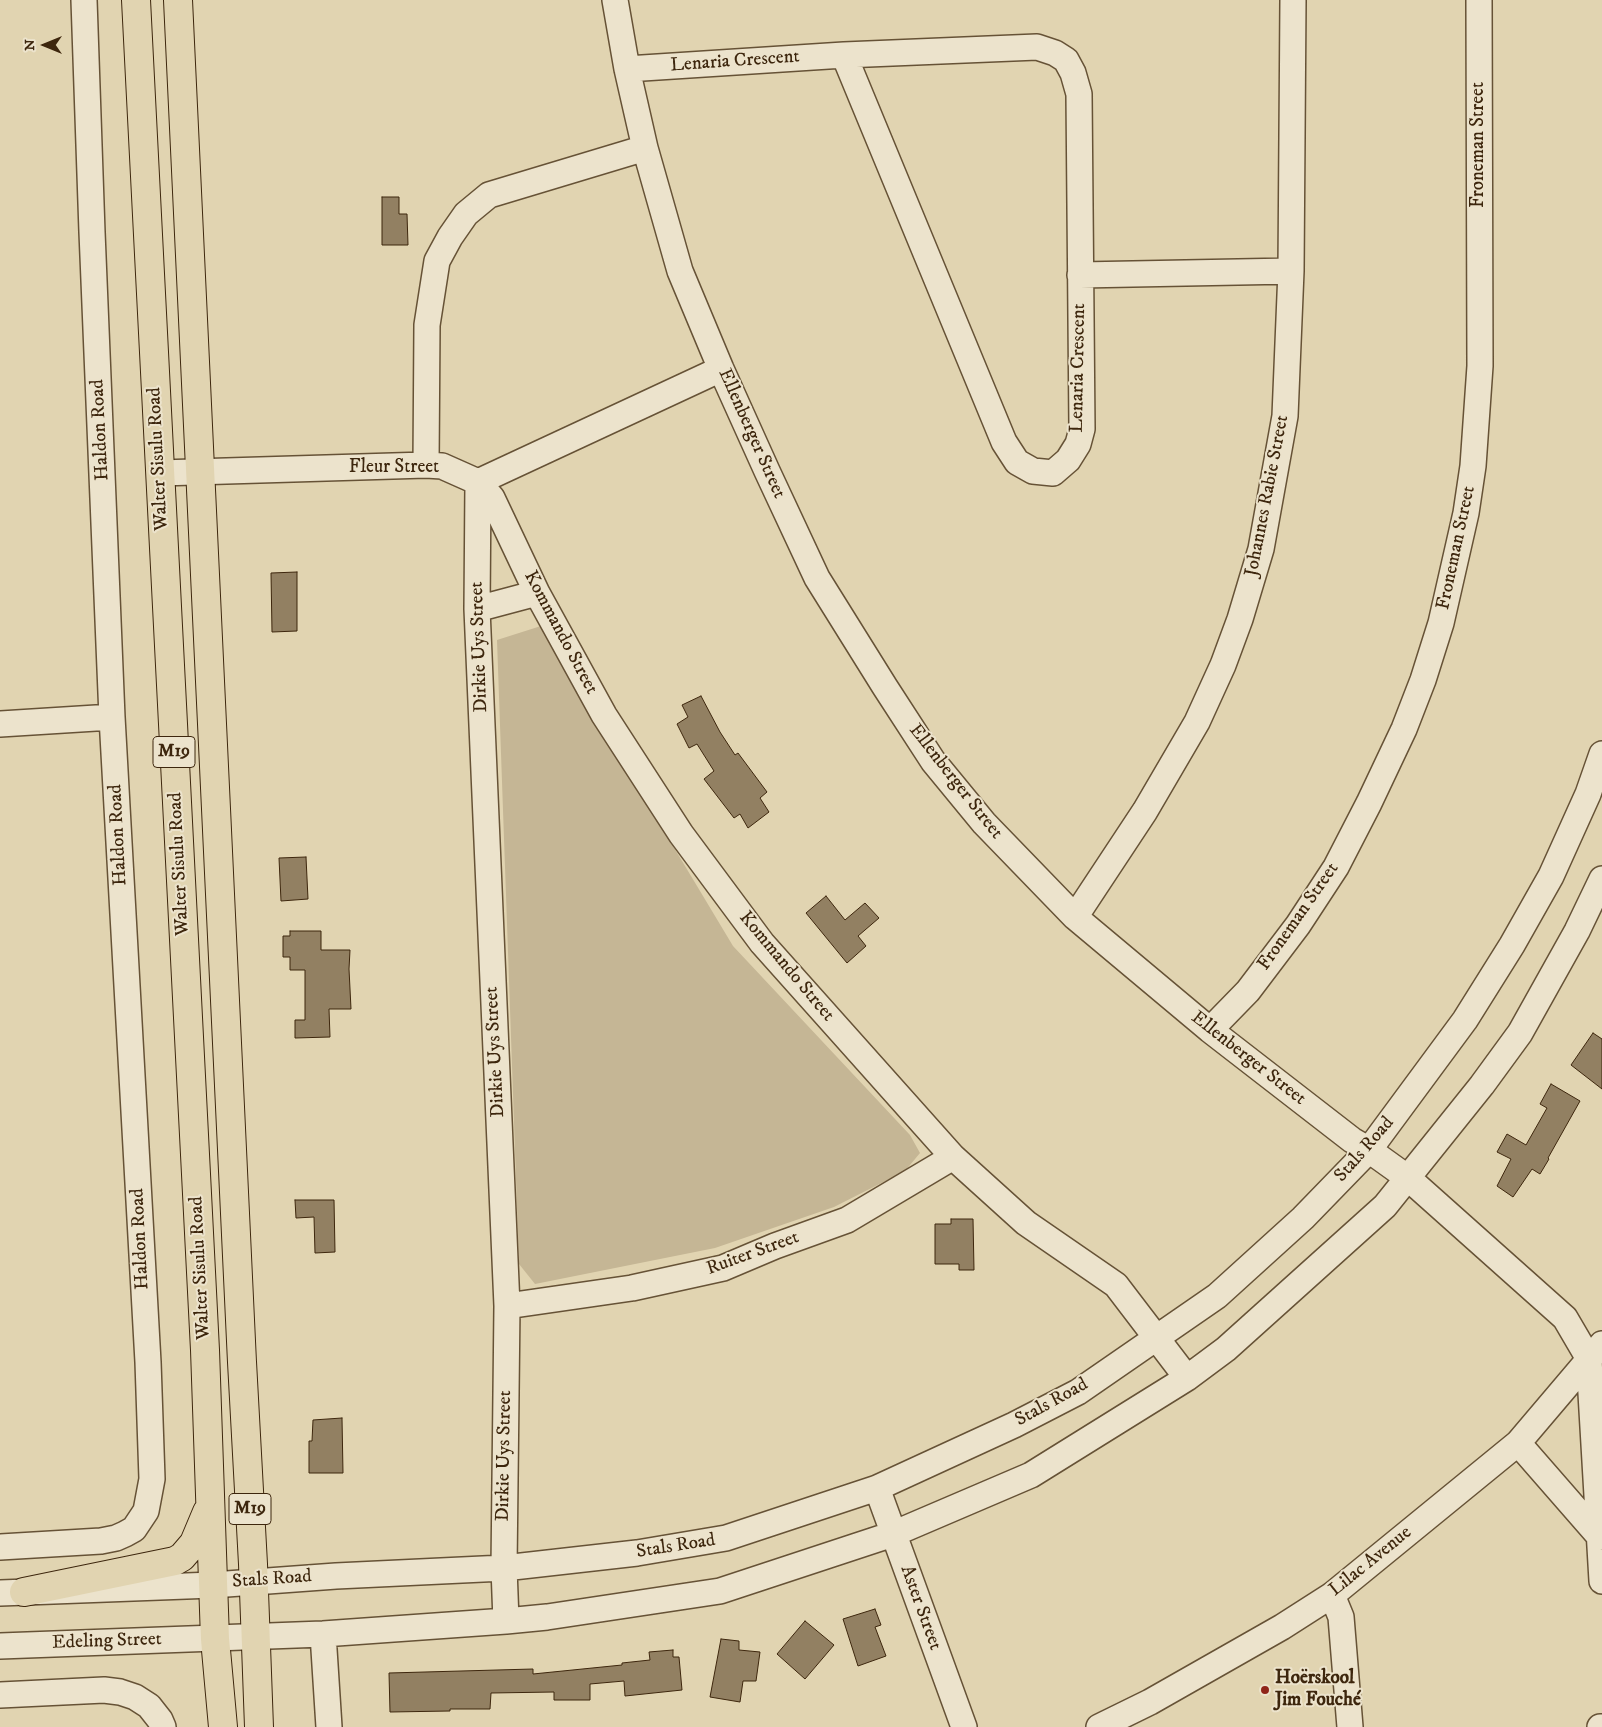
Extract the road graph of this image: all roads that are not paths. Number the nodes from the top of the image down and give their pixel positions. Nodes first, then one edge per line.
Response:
1 (84, 0) edge
2 (136, 0) edge
3 (178, 0) edge
4 (614, 0) edge
5 (1293, 0) edge
6 (1479, 0) edge
7 (179, 32) junction
8 (138, 34) junction
9 (844, 55) junction
10 (627, 69) junction
11 (645, 148) junction
12 (1290, 270) junction
13 (1080, 275) junction
14 (191, 285) junction
15 (150, 287) junction
16 (721, 369) junction
17 (426, 465) junction
18 (200, 472) junction
19 (160, 473) junction
20 (478, 482) junction
21 (537, 593) junction
22 (477, 608) junction
23 (112, 717) junction
24 (0, 724) edge
25 (1602, 754) edge
26 (214, 770) junction
27 (175, 771) junction
28 (1602, 879) edge
29 (1075, 917) junction
30 (1210, 1030) junction
31 (228, 1056) junction
32 (190, 1058) junction
33 (1369, 1150) junction
34 (953, 1157) junction
35 (1408, 1178) junction
36 (237, 1255) junction
37 (200, 1258) junction
38 (507, 1306) junction
39 (1155, 1338) junction
40 (1595, 1351) edge
41 (1187, 1378) junction
42 (1518, 1443) junction
43 (877, 1488) junction
44 (210, 1505) junction
45 (893, 1534) junction
46 (1600, 1537) junction
47 (0, 1547) edge
48 (504, 1568) junction
49 (1602, 1581) edge
50 (253, 1582) junction
51 (213, 1585) junction
52 (12, 1592) edge
53 (1332, 1595) junction
54 (506, 1621) junction
55 (323, 1634) junction
56 (255, 1637) junction
57 (215, 1639) junction
58 (0, 1646) edge
59 (0, 1695) edge
60 (163, 1727) edge
61 (223, 1727) edge
62 (259, 1727) edge
63 (329, 1727) edge
64 (964, 1727) edge
65 (1099, 1727) edge
66 (1350, 1727) edge

1 - 23 street, Haldon Road
2 - 8 highway, Walter Sisulu Road / M19
3 - 7 highway, Walter Sisulu Road / M19
4 - 10 street, Ellenberger Street
5 - 12 street, Johannes Rabie Street
6 - 30 street, Froneman Street
7 - 8 highway
7 - 14 highway, Walter Sisulu Road / M19
8 - 15 highway, Walter Sisulu Road / M19
9 - 10 street, Lenaria Crescent
9 - 13 street, Lenaria Crescent
9 - 13 street, Lenaria Crescent
10 - 11 street, Ellenberger Street
11 - 16 street, Ellenberger Street
11 - 17 street
12 - 13 street
12 - 29 street, Johannes Rabie Street
14 - 15 highway
14 - 18 highway, Walter Sisulu Road / M19
15 - 19 highway, Walter Sisulu Road / M19
16 - 20 street
16 - 29 street, Ellenberger Street
17 - 18 street, Fleur Street
17 - 20 street, Fleur Street
18 - 19 street, Fleur Street
18 - 26 highway, Walter Sisulu Road / M19
19 - 27 highway, Walter Sisulu Road / M19
20 - 21 street, Kommando Street
20 - 22 street, Dirkie Uys Street
21 - 22 street
21 - 34 street, Kommando Street
22 - 38 street, Dirkie Uys Street
23 - 24 street
23 - 47 street, Haldon Road
25 - 33 street, Stals Road
26 - 27 highway
26 - 31 highway, Walter Sisulu Road / M19
27 - 32 highway, Walter Sisulu Road / M19
28 - 35 street
29 - 30 street, Ellenberger Street
30 - 33 street, Ellenberger Street
31 - 32 highway
31 - 36 highway, Walter Sisulu Road / M19
32 - 37 highway, Walter Sisulu Road / M19
33 - 35 street, Ellenberger Street
33 - 39 street, Stals Road
34 - 38 street, Ruiter Street
34 - 39 street, Kommando Street
35 - 40 street, Ellenberger Street
35 - 41 street
36 - 37 highway
36 - 50 highway, Walter Sisulu Road / M19
37 - 44 highway, Walter Sisulu Road / M19
38 - 48 street, Dirkie Uys Street
39 - 41 street, Kommando Street
39 - 43 street, Stals Road
40 - 42 street, Lilac Avenue
40 - 46 street
41 - 45 street
42 - 46 street
42 - 53 street, Lilac Avenue
43 - 45 street, Aster Street
43 - 48 street, Stals Road
44 - 51 highway, Walter Sisulu Road / M19
44 - 52 highway
45 - 54 street
45 - 64 street, Aster Street
46 - 49 street
48 - 50 street, Stals Road
48 - 54 street, Dirkie Uys Street
50 - 51 street, Stals Road
50 - 56 highway, Walter Sisulu Road / M19
51 - 52 street
51 - 57 highway, Walter Sisulu Road / M19
53 - 65 street, Lilac Avenue
53 - 66 street
54 - 55 street
55 - 56 street
55 - 63 street
56 - 57 street
56 - 62 highway, Walter Sisulu Road / M19
57 - 58 street, Edeling Street
57 - 61 highway, Walter Sisulu Road / M19
59 - 60 street

